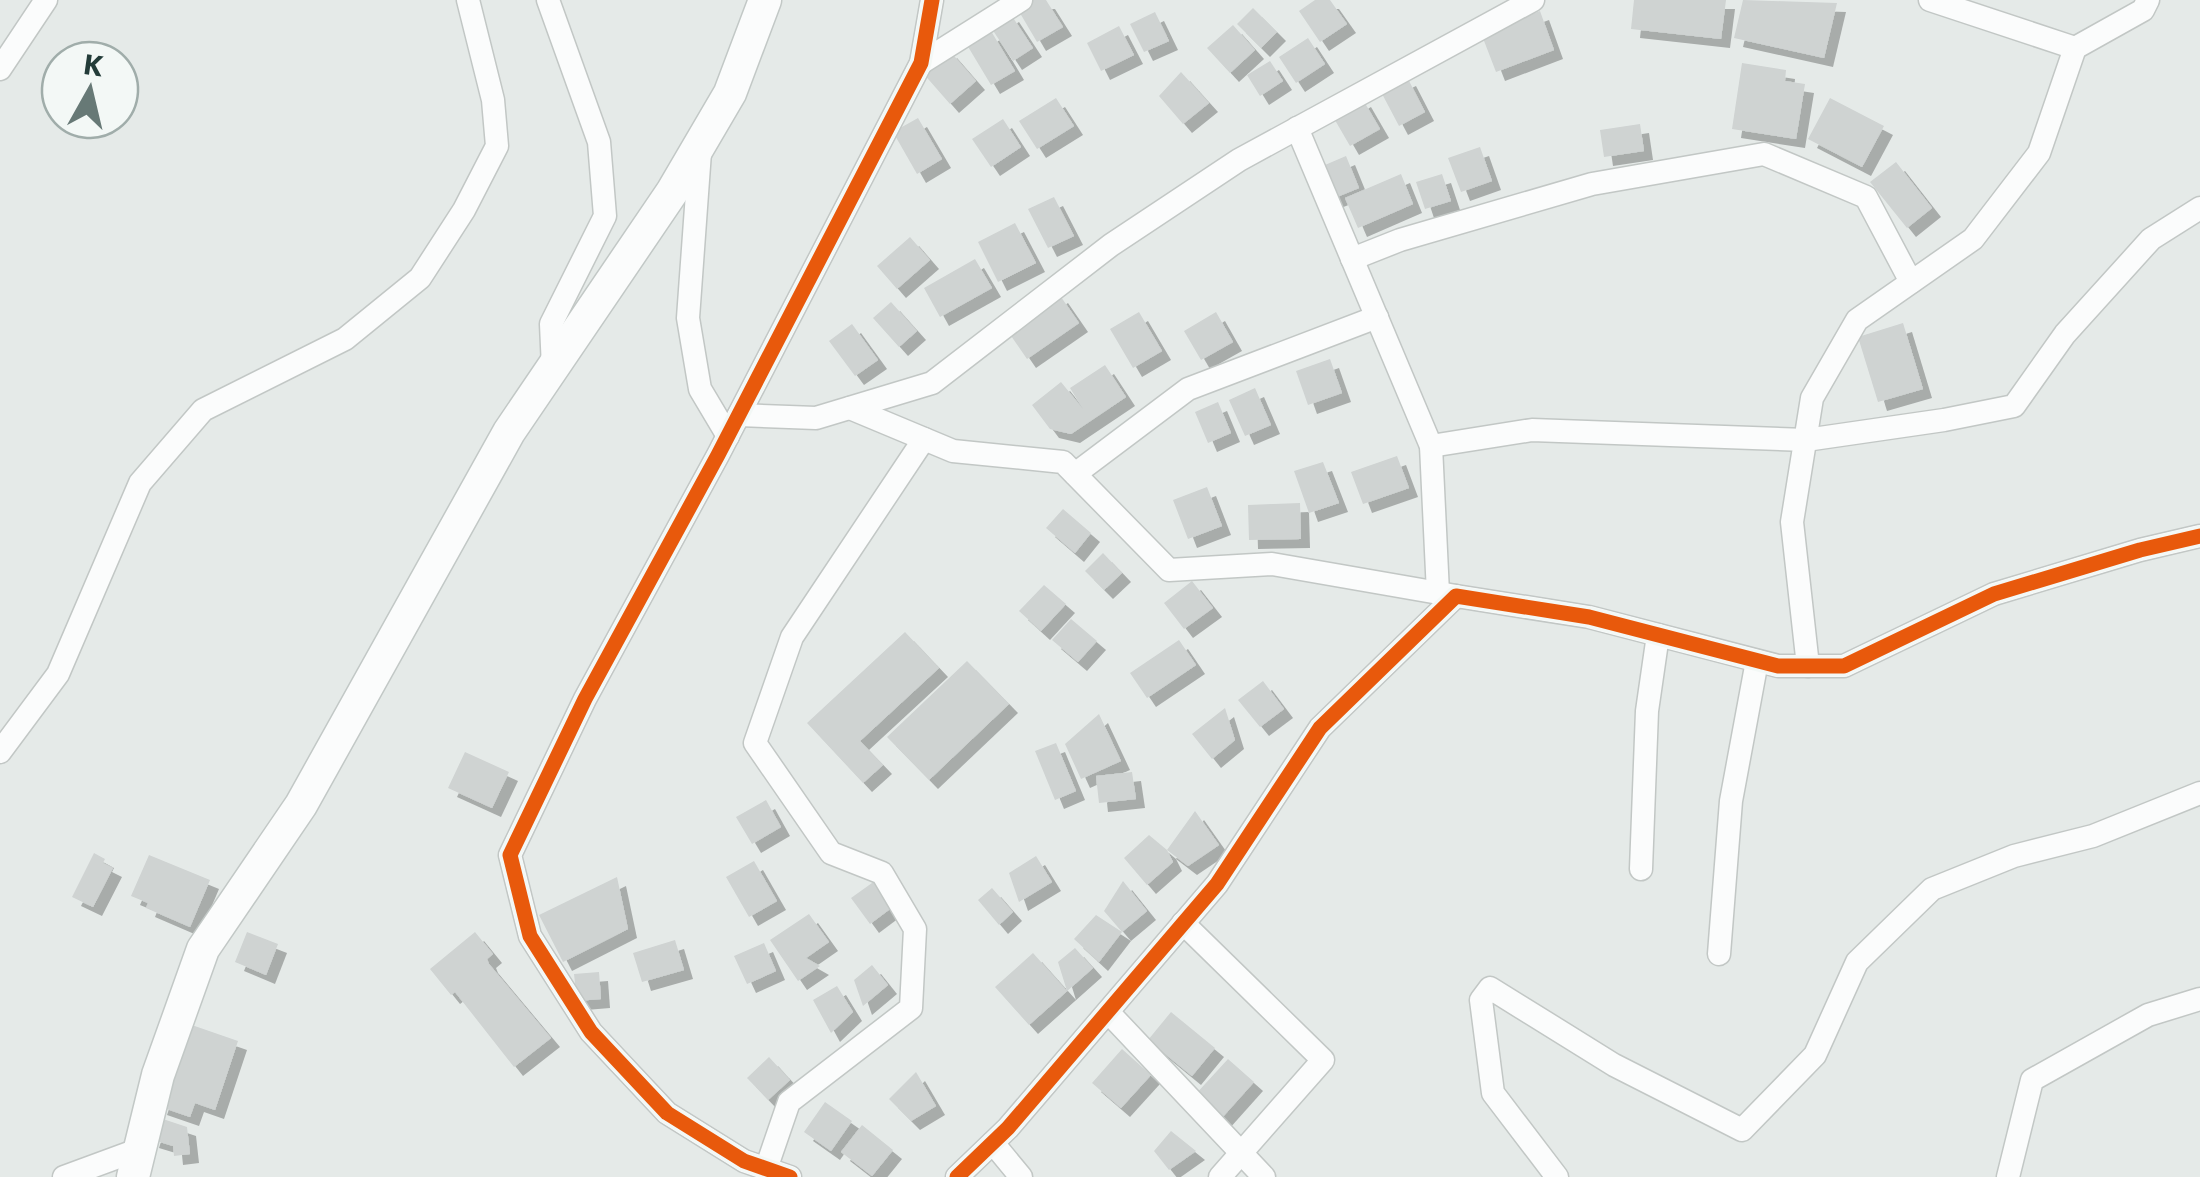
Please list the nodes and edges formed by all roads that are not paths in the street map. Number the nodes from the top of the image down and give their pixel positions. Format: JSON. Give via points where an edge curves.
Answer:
{"nodes":[{"id":1,"x":46,"y":0,"type":"edge"},
{"id":2,"x":468,"y":0,"type":"edge"},
{"id":3,"x":548,"y":0,"type":"edge"},
{"id":4,"x":765,"y":0,"type":"edge"},
{"id":5,"x":932,"y":0,"type":"edge"},
{"id":6,"x":1022,"y":0,"type":"edge"},
{"id":7,"x":1533,"y":0,"type":"edge"},
{"id":8,"x":1930,"y":0,"type":"edge"},
{"id":9,"x":2148,"y":0,"type":"edge"},
{"id":10,"x":2075,"y":48,"type":"junction"},
{"id":11,"x":921,"y":62,"type":"junction"},
{"id":12,"x":0,"y":69,"type":"edge"},
{"id":13,"x":1297,"y":128,"type":"junction"},
{"id":14,"x":700,"y":144,"type":"junction"},
{"id":15,"x":2200,"y":208,"type":"edge"},
{"id":16,"x":1352,"y":259,"type":"junction"},
{"id":17,"x":1911,"y":282,"type":"junction"},
{"id":18,"x":1377,"y":317,"type":"junction"},
{"id":19,"x":554,"y":368,"type":"junction"},
{"id":20,"x":850,"y":408,"type":"junction"},
{"id":21,"x":733,"y":426,"type":"junction"},
{"id":22,"x":924,"y":439,"type":"junction"},
{"id":23,"x":1806,"y":440,"type":"junction"},
{"id":24,"x":1431,"y":446,"type":"junction"},
{"id":25,"x":1075,"y":474,"type":"junction"},
{"id":26,"x":2200,"y":536,"type":"edge"},
{"id":27,"x":1447,"y":594,"type":"junction"},
{"id":28,"x":1658,"y":635,"type":"junction"},
{"id":29,"x":1757,"y":661,"type":"junction"},
{"id":30,"x":1808,"y":666,"type":"junction"},
{"id":31,"x":0,"y":752,"type":"edge"},
{"id":32,"x":2200,"y":794,"type":"edge"},
{"id":33,"x":1641,"y":869,"type":"dead end"},
{"id":34,"x":1183,"y":924,"type":"junction"},
{"id":35,"x":1719,"y":954,"type":"dead end"},
{"id":36,"x":2200,"y":999,"type":"edge"},
{"id":37,"x":1108,"y":1012,"type":"junction"},
{"id":38,"x":993,"y":1143,"type":"junction"},
{"id":39,"x":1242,"y":1155,"type":"junction"},
{"id":40,"x":137,"y":1163,"type":"edge"},
{"id":41,"x":766,"y":1169,"type":"junction"},
{"id":42,"x":64,"y":1177,"type":"edge"},
{"id":43,"x":790,"y":1177,"type":"edge"},
{"id":44,"x":957,"y":1177,"type":"edge"},
{"id":45,"x":1020,"y":1177,"type":"edge"},
{"id":46,"x":1220,"y":1177,"type":"edge"},
{"id":47,"x":1264,"y":1177,"type":"edge"},
{"id":48,"x":1557,"y":1177,"type":"edge"},
{"id":49,"x":2008,"y":1177,"type":"edge"}],
"edges":[{"from":1,"to":12,"type":"street"},
{"from":2,"to":31,"type":"street","via":[[493,100],[497,146],[464,210],[420,278],[344,340],[203,410],[140,483],[58,674]]},
{"from":3,"to":19,"type":"street","via":[[599,142],[605,216],[550,324]]},
{"from":4,"to":14,"type":"street","via":[[730,93]]},
{"from":5,"to":11,"type":"street"},
{"from":6,"to":11,"type":"street"},
{"from":7,"to":13,"type":"street"},
{"from":8,"to":10,"type":"street"},
{"from":9,"to":10,"type":"street","via":[[2142,10]]},
{"from":10,"to":17,"type":"street","via":[[2039,153],[1972,239]]},
{"from":11,"to":21,"type":"street"},
{"from":13,"to":16,"type":"street"},
{"from":13,"to":20,"type":"street","via":[[1111,245],[932,383]]},
{"from":14,"to":19,"type":"street"},
{"from":14,"to":21,"type":"street","via":[[688,318],[700,389]]},
{"from":15,"to":23,"type":"street","via":[[2151,240],[2065,334],[2014,406]]},
{"from":16,"to":17,"type":"street","via":[[1592,184],[1764,154],[1866,197]]},
{"from":16,"to":18,"type":"street"},
{"from":17,"to":23,"type":"street","via":[[1857,320],[1812,398]]},
{"from":18,"to":24,"type":"street"},
{"from":18,"to":25,"type":"street","via":[[1188,389]]},
{"from":19,"to":40,"type":"street","via":[[510,432],[301,805],[202,950],[158,1075]]},
{"from":20,"to":21,"type":"street"},
{"from":20,"to":22,"type":"street"},
{"from":21,"to":41,"type":"street","via":[[585,698],[510,855],[530,936],[591,1032],[668,1113]]},
{"from":22,"to":25,"type":"street","via":[[953,451],[1063,462]]},
{"from":22,"to":41,"type":"street","via":[[792,637],[756,743],[831,853],[882,874],[907,915],[915,929],[911,1008],[789,1102]]},
{"from":23,"to":24,"type":"street","via":[[1532,430]]},
{"from":23,"to":30,"type":"street","via":[[1792,522]]},
{"from":24,"to":27,"type":"street"},
{"from":25,"to":27,"type":"street","via":[[1169,570],[1272,564]]},
{"from":26,"to":30,"type":"street","via":[[1994,594],[1844,666]]},
{"from":27,"to":28,"type":"street"},
{"from":27,"to":34,"type":"street","via":[[1320,728]]},
{"from":28,"to":29,"type":"street"},
{"from":28,"to":33,"type":"street","via":[[1647,711]]},
{"from":29,"to":30,"type":"street"},
{"from":29,"to":35,"type":"street","via":[[1731,801]]},
{"from":32,"to":48,"type":"street","via":[[1932,890],[1857,962],[1815,1055],[1742,1130],[1614,1065],[1490,988],[1481,1000],[1494,1093]]},
{"from":34,"to":37,"type":"street"},
{"from":34,"to":39,"type":"street","via":[[1324,1060]]},
{"from":36,"to":49,"type":"street","via":[[2148,1016],[2032,1080]]},
{"from":37,"to":38,"type":"street"},
{"from":37,"to":39,"type":"street"},
{"from":38,"to":44,"type":"street"},
{"from":38,"to":45,"type":"street"},
{"from":39,"to":46,"type":"street"},
{"from":39,"to":47,"type":"street"},
{"from":40,"to":42,"type":"street"},
{"from":41,"to":43,"type":"street"}]}
